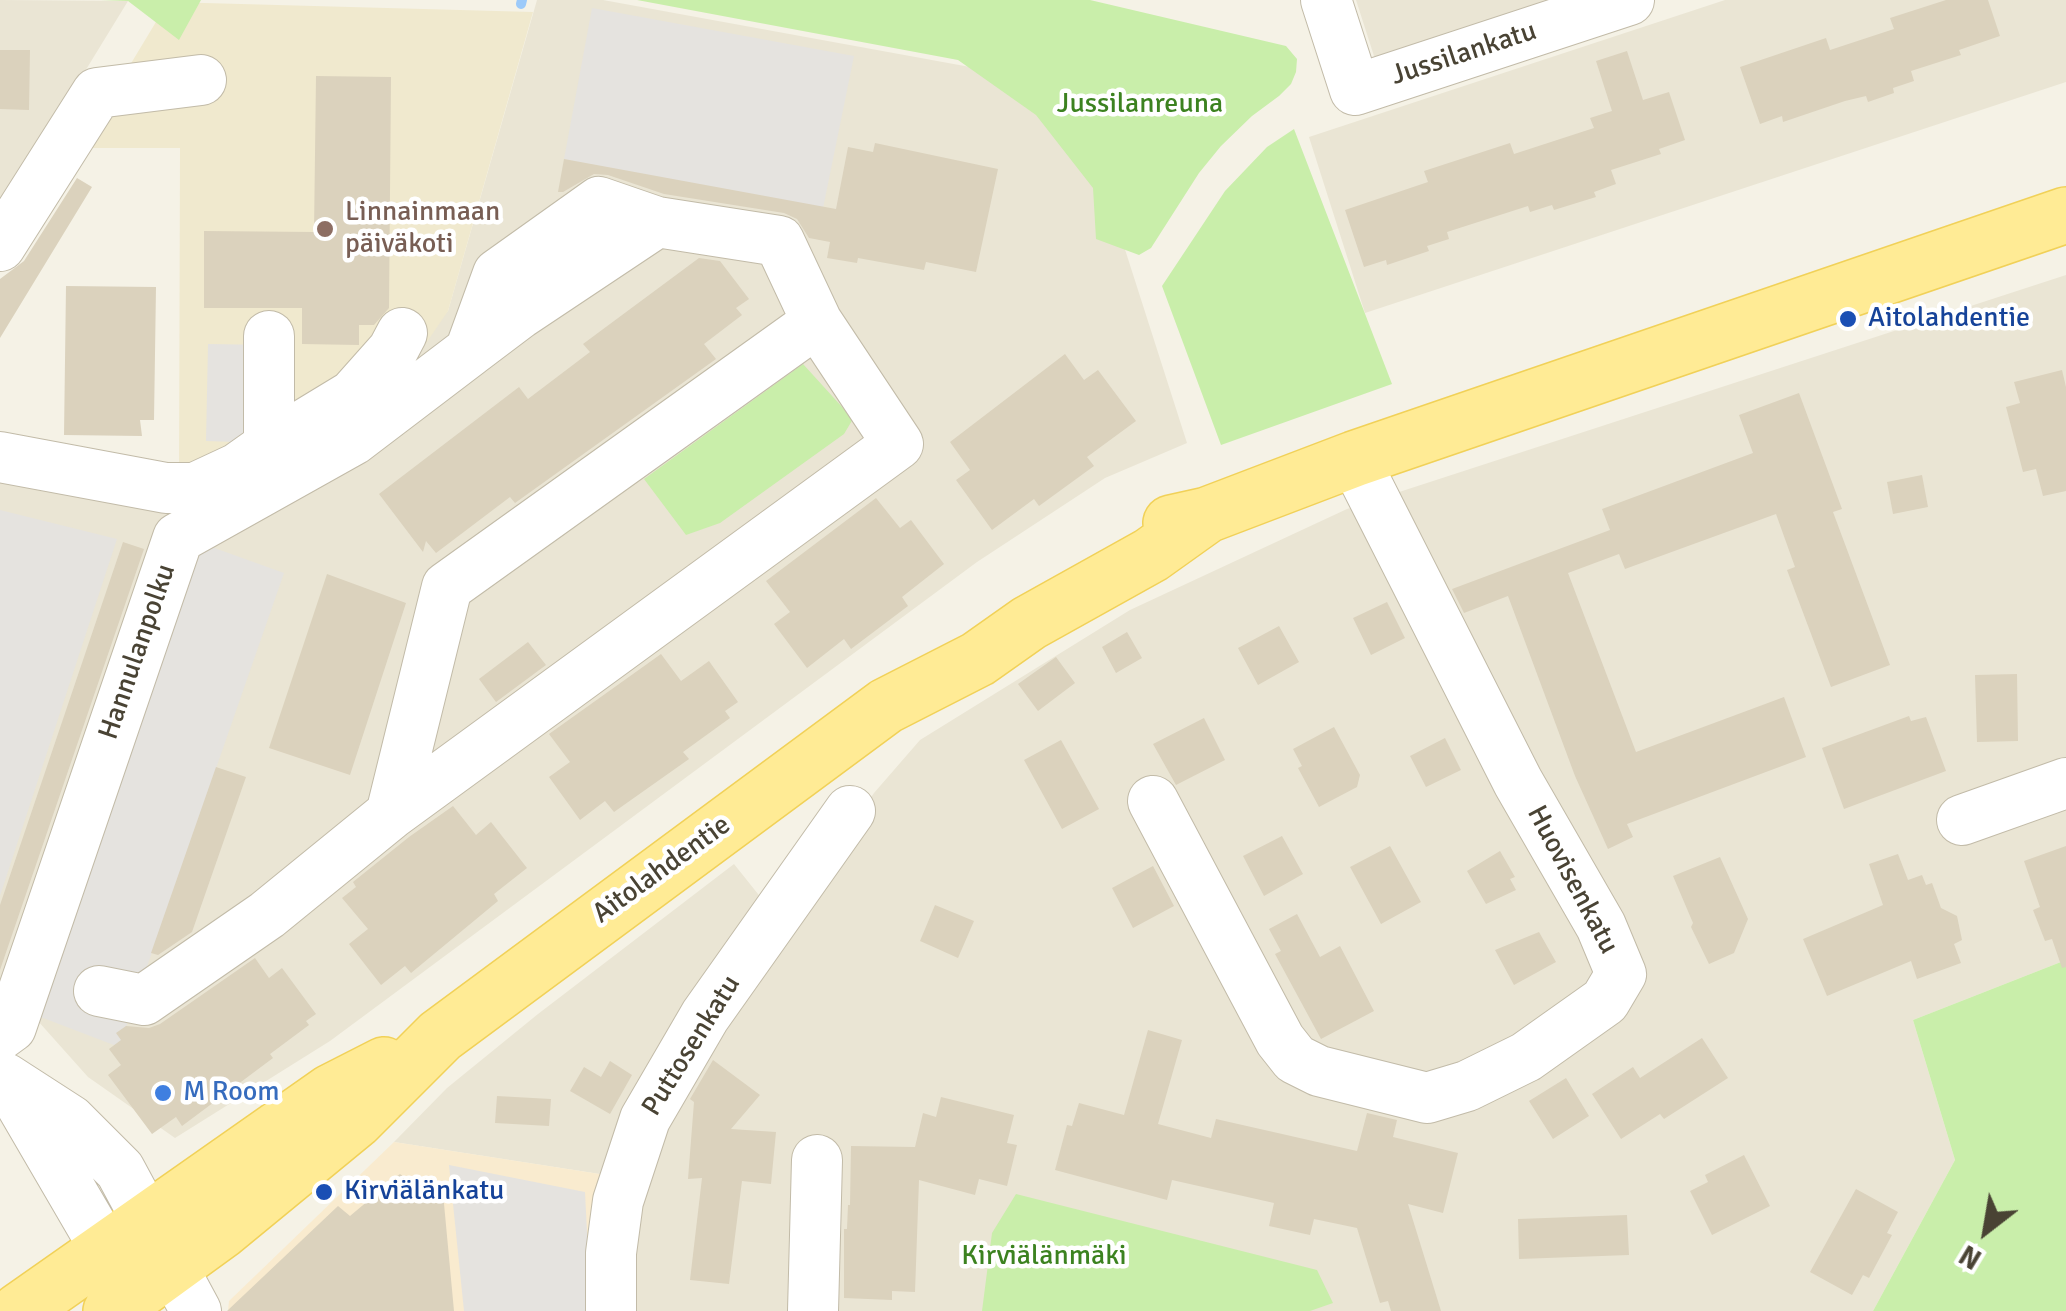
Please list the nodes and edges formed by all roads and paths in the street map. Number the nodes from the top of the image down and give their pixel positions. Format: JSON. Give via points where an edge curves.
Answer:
{"nodes":[{"id":1,"x":1326,"y":0,"type":"edge"},
{"id":2,"x":1630,"y":0,"type":"edge"},
{"id":3,"x":201,"y":80,"type":"dead end"},
{"id":4,"x":2066,"y":216,"type":"edge"},
{"id":5,"x":0,"y":246,"type":"edge"},
{"id":6,"x":817,"y":322,"type":"junction"},
{"id":7,"x":402,"y":332,"type":"dead end"},
{"id":8,"x":269,"y":336,"type":"dead end"},
{"id":9,"x":269,"y":446,"type":"junction"},
{"id":10,"x":0,"y":457,"type":"edge"},
{"id":11,"x":1354,"y":459,"type":"junction"},
{"id":12,"x":2066,"y":783,"type":"edge"},
{"id":13,"x":1153,"y":802,"type":"dead end"},
{"id":14,"x":850,"y":811,"type":"dead end"},
{"id":15,"x":392,"y":814,"type":"junction"},
{"id":16,"x":1962,"y":820,"type":"dead end"},
{"id":17,"x":99,"y":991,"type":"dead end"},
{"id":18,"x":2,"y":1062,"type":"edge"},
{"id":19,"x":817,"y":1160,"type":"dead end"},
{"id":20,"x":144,"y":1281,"type":"edge"},
{"id":21,"x":19,"y":1311,"type":"edge"},
{"id":22,"x":611,"y":1311,"type":"edge"},
{"id":23,"x":813,"y":1311,"type":"edge"}],
"edges":[{"from":1,"to":2,"type":"street","name":"Jussilankatu","via":[[1355,90]]},
{"from":3,"to":5,"type":"street","via":[[97,94]]},
{"from":4,"to":11,"type":"main road","name":"Aitolahdentie"},
{"from":6,"to":15,"type":"street","via":[[447,587]]},
{"from":6,"to":15,"type":"street","via":[[898,444]]},
{"from":6,"to":18,"type":"street","name":"Hannulanpolku","via":[[779,241],[657,222],[519,314],[353,440],[178,538]]},
{"from":7,"to":9,"type":"street","via":[[352,395]]},
{"from":8,"to":9,"type":"street"},
{"from":9,"to":10,"type":"street","via":[[195,488]]},
{"from":11,"to":13,"type":"street","name":"Huovisenkatu","via":[[1518,782],[1601,926],[1620,974],[1605,1001],[1526,1056],[1427,1098],[1319,1071],[1294,1059],[1280,1040]]},
{"from":11,"to":20,"type":"main road","name":"Aitolahdentie","via":[[1207,516],[978,658],[886,706],[440,1036],[356,1120]]},
{"from":12,"to":16,"type":"street"},
{"from":14,"to":22,"type":"street","name":"Puttosenkatu","via":[[705,1016],[644,1119],[618,1201]]},
{"from":15,"to":17,"type":"street","via":[[267,915],[144,1000]]},
{"from":18,"to":20,"type":"street","via":[[120,1170]]},
{"from":19,"to":23,"type":"street"},
{"from":20,"to":21,"type":"main road","name":"Aitolahdentie"}]}
